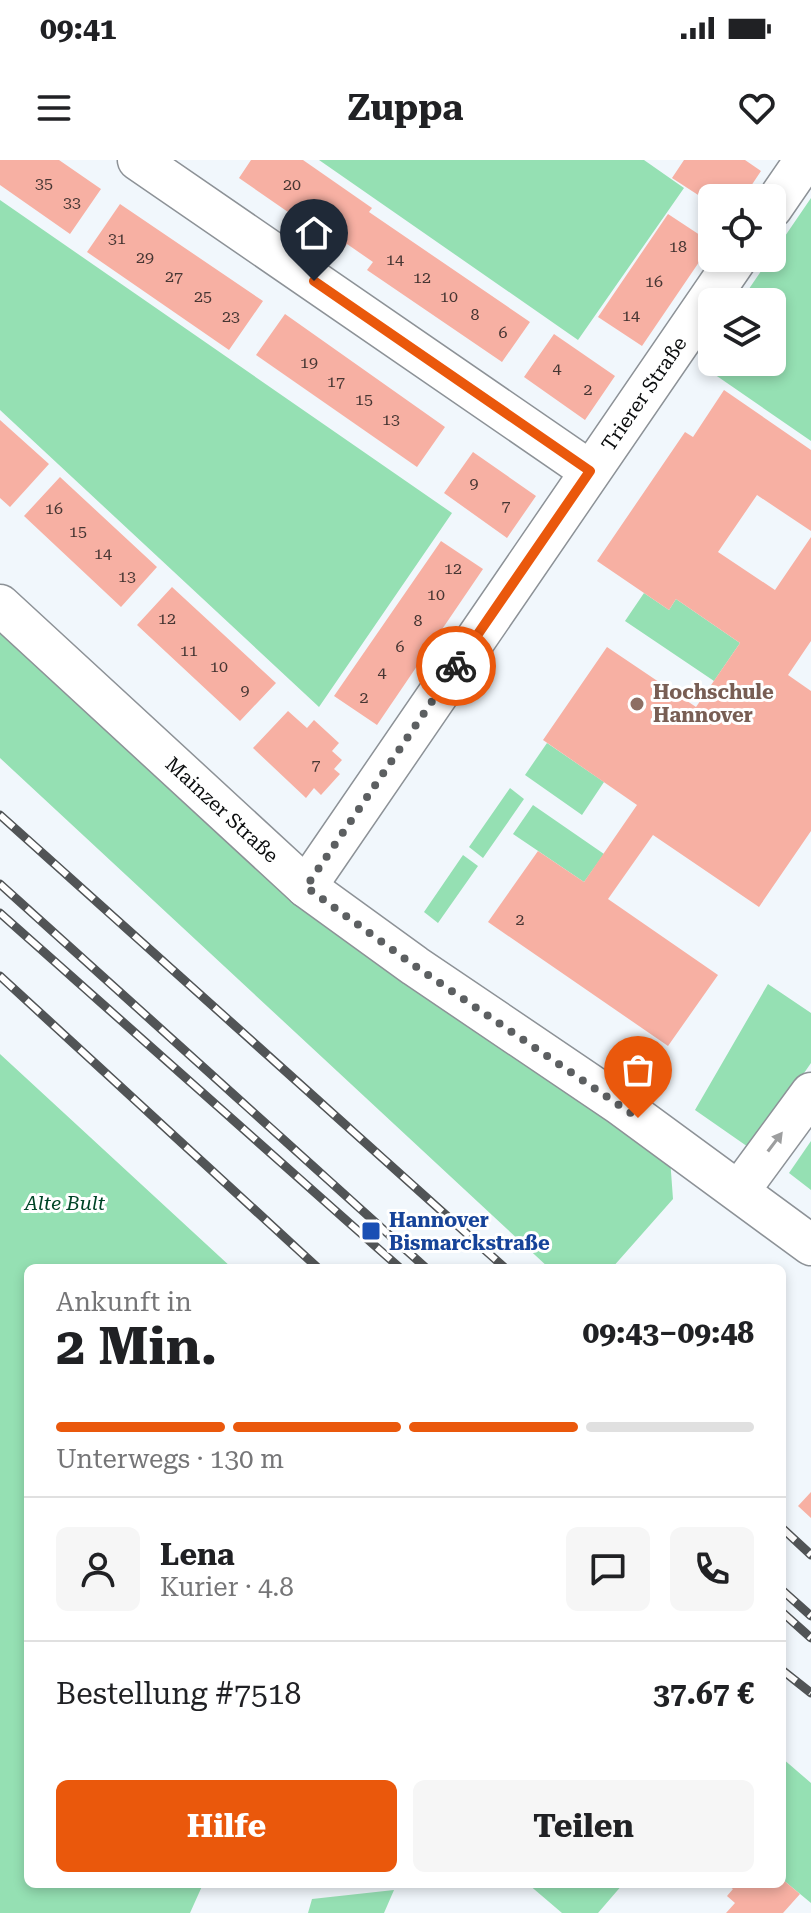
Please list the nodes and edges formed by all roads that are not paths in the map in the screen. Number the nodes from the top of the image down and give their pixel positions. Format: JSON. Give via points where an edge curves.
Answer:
{"nodes":[{"id":1,"x":138,"y":160,"type":"edge"},
{"id":2,"x":805,"y":160,"type":"edge"},
{"id":3,"x":786,"y":188,"type":"edge"},
{"id":4,"x":727,"y":272,"type":"edge"},
{"id":5,"x":590,"y":471,"type":"junction"},
{"id":6,"x":0,"y":605,"type":"edge"},
{"id":7,"x":306,"y":887,"type":"junction"},
{"id":8,"x":811,"y":1093,"type":"edge"},
{"id":9,"x":739,"y":1191,"type":"junction"},
{"id":10,"x":811,"y":1245,"type":"edge"}],
"edges":[{"from":1,"to":5,"type":"street"},
{"from":2,"to":3,"type":"street"},
{"from":4,"to":5,"type":"street","name":"Trierer Straße"},
{"from":5,"to":7,"type":"street","name":"Trierer Straße"},
{"from":6,"to":7,"type":"street","name":"Mainzer Straße"},
{"from":7,"to":9,"type":"street","name":"Mainzer Straße"},
{"from":9,"to":8,"type":"street","one_way":true},
{"from":9,"to":10,"type":"street","name":"Mainzer Straße"}]}
